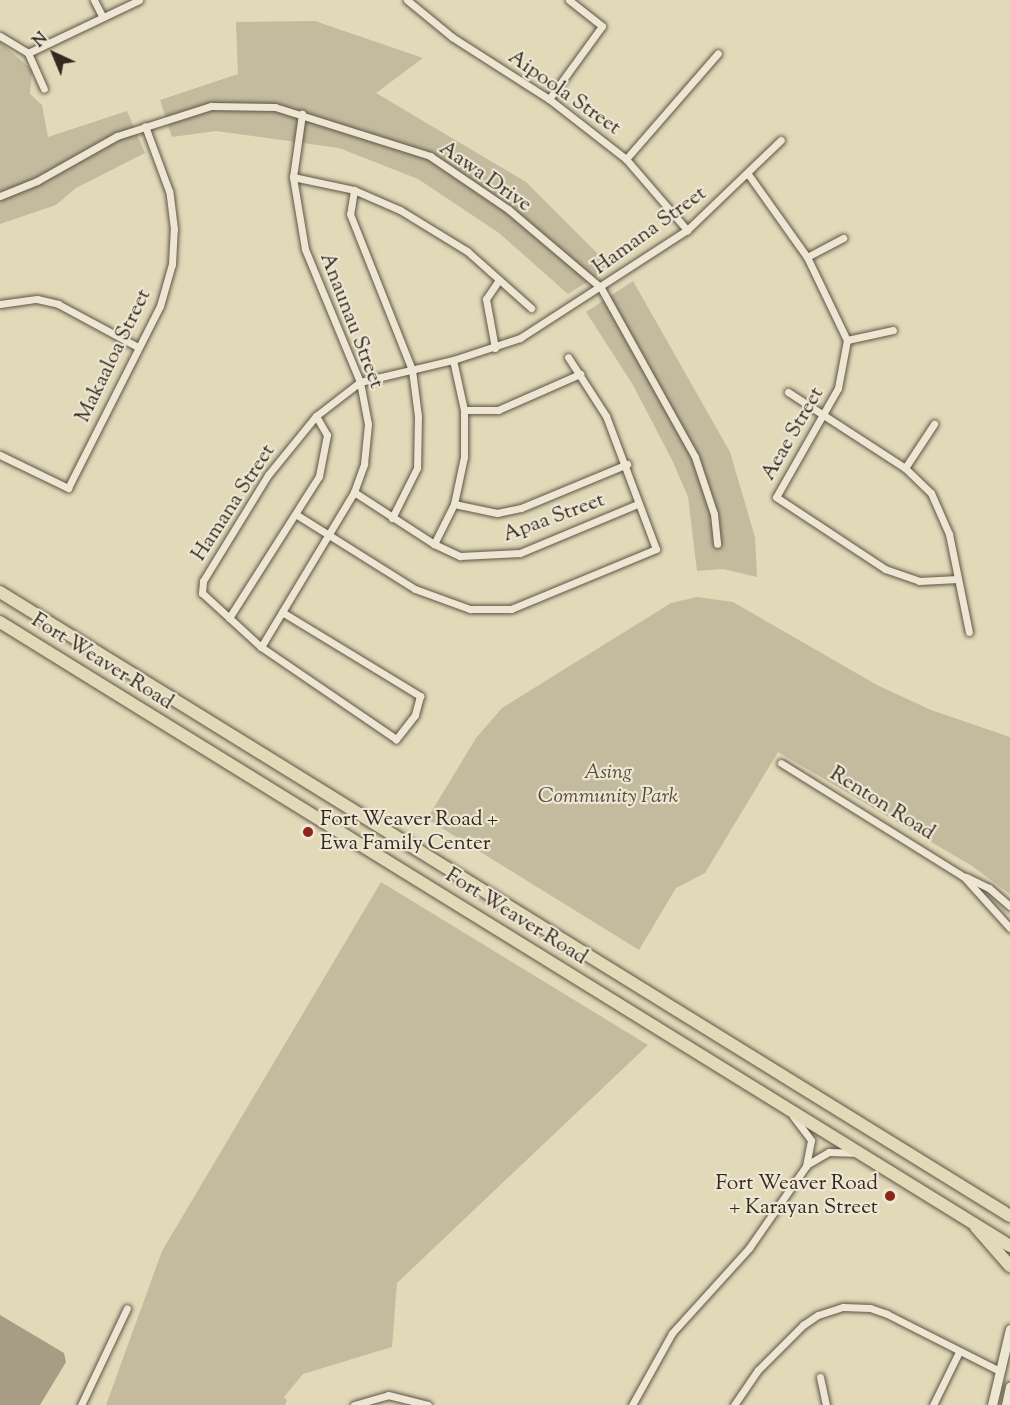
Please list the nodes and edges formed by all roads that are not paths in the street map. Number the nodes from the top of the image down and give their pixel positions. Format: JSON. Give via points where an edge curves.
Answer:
{"nodes":[{"id":1,"x":94,"y":0,"type":"edge"},
{"id":2,"x":139,"y":0,"type":"edge"},
{"id":3,"x":407,"y":0,"type":"edge"},
{"id":4,"x":569,"y":0,"type":"edge"},
{"id":5,"x":102,"y":16,"type":"junction"},
{"id":6,"x":0,"y":36,"type":"edge"},
{"id":7,"x":28,"y":53,"type":"junction"},
{"id":8,"x":718,"y":53,"type":"dead end"},
{"id":9,"x":44,"y":89,"type":"dead end"},
{"id":10,"x":549,"y":99,"type":"junction"},
{"id":11,"x":302,"y":114,"type":"junction"},
{"id":12,"x":145,"y":126,"type":"junction"},
{"id":13,"x":781,"y":140,"type":"dead end"},
{"id":14,"x":626,"y":159,"type":"junction"},
{"id":15,"x":748,"y":174,"type":"junction"},
{"id":16,"x":293,"y":177,"type":"junction"},
{"id":17,"x":354,"y":190,"type":"junction"},
{"id":18,"x":0,"y":196,"type":"edge"},
{"id":19,"x":687,"y":230,"type":"junction"},
{"id":20,"x":843,"y":238,"type":"dead end"},
{"id":21,"x":807,"y":257,"type":"junction"},
{"id":22,"x":499,"y":280,"type":"junction"},
{"id":23,"x":601,"y":288,"type":"junction"},
{"id":24,"x":0,"y":304,"type":"edge"},
{"id":25,"x":531,"y":308,"type":"dead end"},
{"id":26,"x":892,"y":330,"type":"dead end"},
{"id":27,"x":847,"y":340,"type":"junction"},
{"id":28,"x":138,"y":347,"type":"junction"},
{"id":29,"x":495,"y":348,"type":"junction"},
{"id":30,"x":568,"y":357,"type":"dead end"},
{"id":31,"x":453,"y":360,"type":"junction"},
{"id":32,"x":412,"y":370,"type":"junction"},
{"id":33,"x":579,"y":374,"type":"junction"},
{"id":34,"x":360,"y":382,"type":"junction"},
{"id":35,"x":788,"y":392,"type":"dead end"},
{"id":36,"x":464,"y":410,"type":"junction"},
{"id":37,"x":316,"y":416,"type":"junction"},
{"id":38,"x":821,"y":416,"type":"junction"},
{"id":39,"x":934,"y":424,"type":"dead end"},
{"id":40,"x":0,"y":455,"type":"edge"},
{"id":41,"x":627,"y":464,"type":"junction"},
{"id":42,"x":905,"y":468,"type":"junction"},
{"id":43,"x":354,"y":492,"type":"junction"},
{"id":44,"x":454,"y":504,"type":"junction"},
{"id":45,"x":638,"y":504,"type":"junction"},
{"id":46,"x":297,"y":515,"type":"junction"},
{"id":47,"x":393,"y":518,"type":"junction"},
{"id":48,"x":329,"y":534,"type":"junction"},
{"id":49,"x":434,"y":544,"type":"junction"},
{"id":50,"x":717,"y":544,"type":"dead end"},
{"id":51,"x":958,"y":579,"type":"junction"},
{"id":52,"x":0,"y":592,"type":"edge"},
{"id":53,"x":282,"y":612,"type":"junction"},
{"id":54,"x":229,"y":618,"type":"junction"},
{"id":55,"x":0,"y":622,"type":"edge"},
{"id":56,"x":969,"y":632,"type":"dead end"},
{"id":57,"x":261,"y":647,"type":"junction"},
{"id":58,"x":781,"y":763,"type":"dead end"},
{"id":59,"x":964,"y":876,"type":"junction"},
{"id":60,"x":1010,"y":906,"type":"edge"},
{"id":61,"x":1010,"y":928,"type":"edge"},
{"id":62,"x":785,"y":1108,"type":"junction"},
{"id":63,"x":864,"y":1155,"type":"junction"},
{"id":64,"x":806,"y":1166,"type":"junction"},
{"id":65,"x":1010,"y":1216,"type":"edge"},
{"id":66,"x":974,"y":1223,"type":"junction"},
{"id":67,"x":1010,"y":1239,"type":"edge"},
{"id":68,"x":1010,"y":1246,"type":"edge"},
{"id":69,"x":1010,"y":1266,"type":"edge"},
{"id":70,"x":127,"y":1308,"type":"dead end"},
{"id":71,"x":1010,"y":1329,"type":"edge"},
{"id":72,"x":959,"y":1352,"type":"junction"},
{"id":73,"x":1000,"y":1371,"type":"junction"},
{"id":74,"x":820,"y":1377,"type":"dead end"},
{"id":75,"x":1010,"y":1386,"type":"edge"},
{"id":76,"x":81,"y":1405,"type":"edge"},
{"id":77,"x":354,"y":1405,"type":"edge"},
{"id":78,"x":428,"y":1405,"type":"edge"},
{"id":79,"x":632,"y":1405,"type":"edge"},
{"id":80,"x":734,"y":1405,"type":"edge"},
{"id":81,"x":826,"y":1405,"type":"edge"},
{"id":82,"x":933,"y":1405,"type":"edge"},
{"id":83,"x":992,"y":1405,"type":"edge"},
{"id":84,"x":1006,"y":1405,"type":"edge"}],
"edges":[{"from":1,"to":5,"type":"street"},
{"from":2,"to":5,"type":"street"},
{"from":3,"to":10,"type":"street","name":"Aipoola Street","via":[[452,38]]},
{"from":4,"to":10,"type":"street","via":[[602,26]]},
{"from":5,"to":7,"type":"street"},
{"from":6,"to":7,"type":"street"},
{"from":7,"to":9,"type":"street"},
{"from":8,"to":14,"type":"street"},
{"from":10,"to":14,"type":"street","name":"Aipoola Street"},
{"from":11,"to":12,"type":"street","name":"Aawa Drive","via":[[275,107],[211,105]]},
{"from":11,"to":16,"type":"street","name":"Anaunau Street"},
{"from":11,"to":23,"type":"street","name":"Aawa Drive","via":[[430,156],[508,209]]},
{"from":12,"to":18,"type":"street","name":"Aawa Drive","via":[[117,136],[37,181]]},
{"from":12,"to":28,"type":"street","name":"Makaaloa Street","via":[[169,191],[174,229],[172,264],[160,306]]},
{"from":13,"to":15,"type":"street","name":"Hamana Street"},
{"from":14,"to":19,"type":"street","name":"Aipoola Street"},
{"from":15,"to":19,"type":"street","name":"Hamana Street"},
{"from":15,"to":21,"type":"street"},
{"from":16,"to":17,"type":"street"},
{"from":16,"to":34,"type":"street","name":"Anaunau Street","via":[[305,249]]},
{"from":17,"to":22,"type":"street","via":[[400,210],[447,239]]},
{"from":17,"to":32,"type":"street","via":[[350,214],[359,243]]},
{"from":19,"to":23,"type":"street","name":"Hamana Street"},
{"from":20,"to":21,"type":"street"},
{"from":21,"to":27,"type":"street"},
{"from":22,"to":25,"type":"street"},
{"from":22,"to":29,"type":"street","via":[[486,300]]},
{"from":23,"to":29,"type":"street","name":"Hamana Street","via":[[520,338]]},
{"from":23,"to":50,"type":"street","name":"Aawa Drive","via":[[695,457],[714,514]]},
{"from":24,"to":28,"type":"street","via":[[37,299],[58,304]]},
{"from":26,"to":27,"type":"street"},
{"from":27,"to":38,"type":"street","name":"Aeae Street","via":[[838,388]]},
{"from":28,"to":40,"type":"street","name":"Makaaloa Street","via":[[68,488]]},
{"from":29,"to":31,"type":"street","name":"Hamana Street"},
{"from":30,"to":33,"type":"street"},
{"from":31,"to":32,"type":"street","name":"Hamana Street"},
{"from":31,"to":36,"type":"street"},
{"from":32,"to":34,"type":"street","name":"Hamana Street"},
{"from":32,"to":47,"type":"street","via":[[418,416],[417,468]]},
{"from":33,"to":36,"type":"street","via":[[498,410]]},
{"from":33,"to":41,"type":"street","via":[[606,416]]},
{"from":34,"to":37,"type":"street","name":"Hamana Street"},
{"from":34,"to":43,"type":"street","name":"Anaunau Street","via":[[368,424],[364,464]]},
{"from":35,"to":38,"type":"street"},
{"from":36,"to":44,"type":"street","via":[[465,457]]},
{"from":37,"to":46,"type":"street","via":[[327,435],[326,454],[319,476]]},
{"from":37,"to":54,"type":"street","name":"Hamana Street","via":[[268,475],[203,582],[202,593]]},
{"from":38,"to":42,"type":"street"},
{"from":38,"to":51,"type":"street","name":"Aeae Street","via":[[776,496],[885,569],[920,581]]},
{"from":39,"to":42,"type":"street"},
{"from":41,"to":44,"type":"street","via":[[521,508],[497,513]]},
{"from":41,"to":45,"type":"street"},
{"from":42,"to":51,"type":"street","via":[[931,493],[949,534]]},
{"from":43,"to":47,"type":"street","name":"Apaa Street"},
{"from":43,"to":48,"type":"street","name":"Anaunau Street"},
{"from":44,"to":49,"type":"street"},
{"from":45,"to":48,"type":"street","via":[[656,549],[511,609],[470,609],[424,593]]},
{"from":45,"to":49,"type":"street","name":"Apaa Street","via":[[520,553],[460,556]]},
{"from":46,"to":48,"type":"street"},
{"from":46,"to":54,"type":"street"},
{"from":47,"to":49,"type":"street","name":"Apaa Street"},
{"from":48,"to":53,"type":"street","name":"Anaunau Street"},
{"from":51,"to":56,"type":"street"},
{"from":52,"to":65,"type":"highway","name":"Fort Weaver Road"},
{"from":53,"to":57,"type":"street","name":"Anaunau Street"},
{"from":53,"to":57,"type":"street","name":"Hamana Street","via":[[420,696],[414,715],[392,739]]},
{"from":54,"to":57,"type":"street","name":"Hamana Street"},
{"from":55,"to":62,"type":"highway","name":"Fort Weaver Road"},
{"from":58,"to":59,"type":"street","name":"Renton Road"},
{"from":59,"to":60,"type":"street","name":"Renton Road","via":[[989,888]]},
{"from":59,"to":61,"type":"street","name":"Renton Road"},
{"from":62,"to":63,"type":"highway","name":"Fort Weaver Road"},
{"from":62,"to":64,"type":"street","via":[[809,1137],[811,1153]]},
{"from":63,"to":64,"type":"street","via":[[829,1152]]},
{"from":63,"to":66,"type":"highway","name":"Fort Weaver Road"},
{"from":64,"to":79,"type":"street","via":[[749,1248],[672,1333]]},
{"from":66,"to":67,"type":"highway"},
{"from":66,"to":68,"type":"highway","name":"Fort Weaver Road"},
{"from":66,"to":69,"type":"highway"},
{"from":70,"to":76,"type":"street"},
{"from":71,"to":73,"type":"street"},
{"from":72,"to":73,"type":"street"},
{"from":72,"to":80,"type":"street","via":[[878,1311],[861,1307],[834,1309],[810,1320],[768,1359]]},
{"from":72,"to":82,"type":"street"},
{"from":73,"to":83,"type":"street"},
{"from":74,"to":81,"type":"street"},
{"from":75,"to":84,"type":"street"},
{"from":77,"to":78,"type":"street","via":[[388,1395]]}]}
